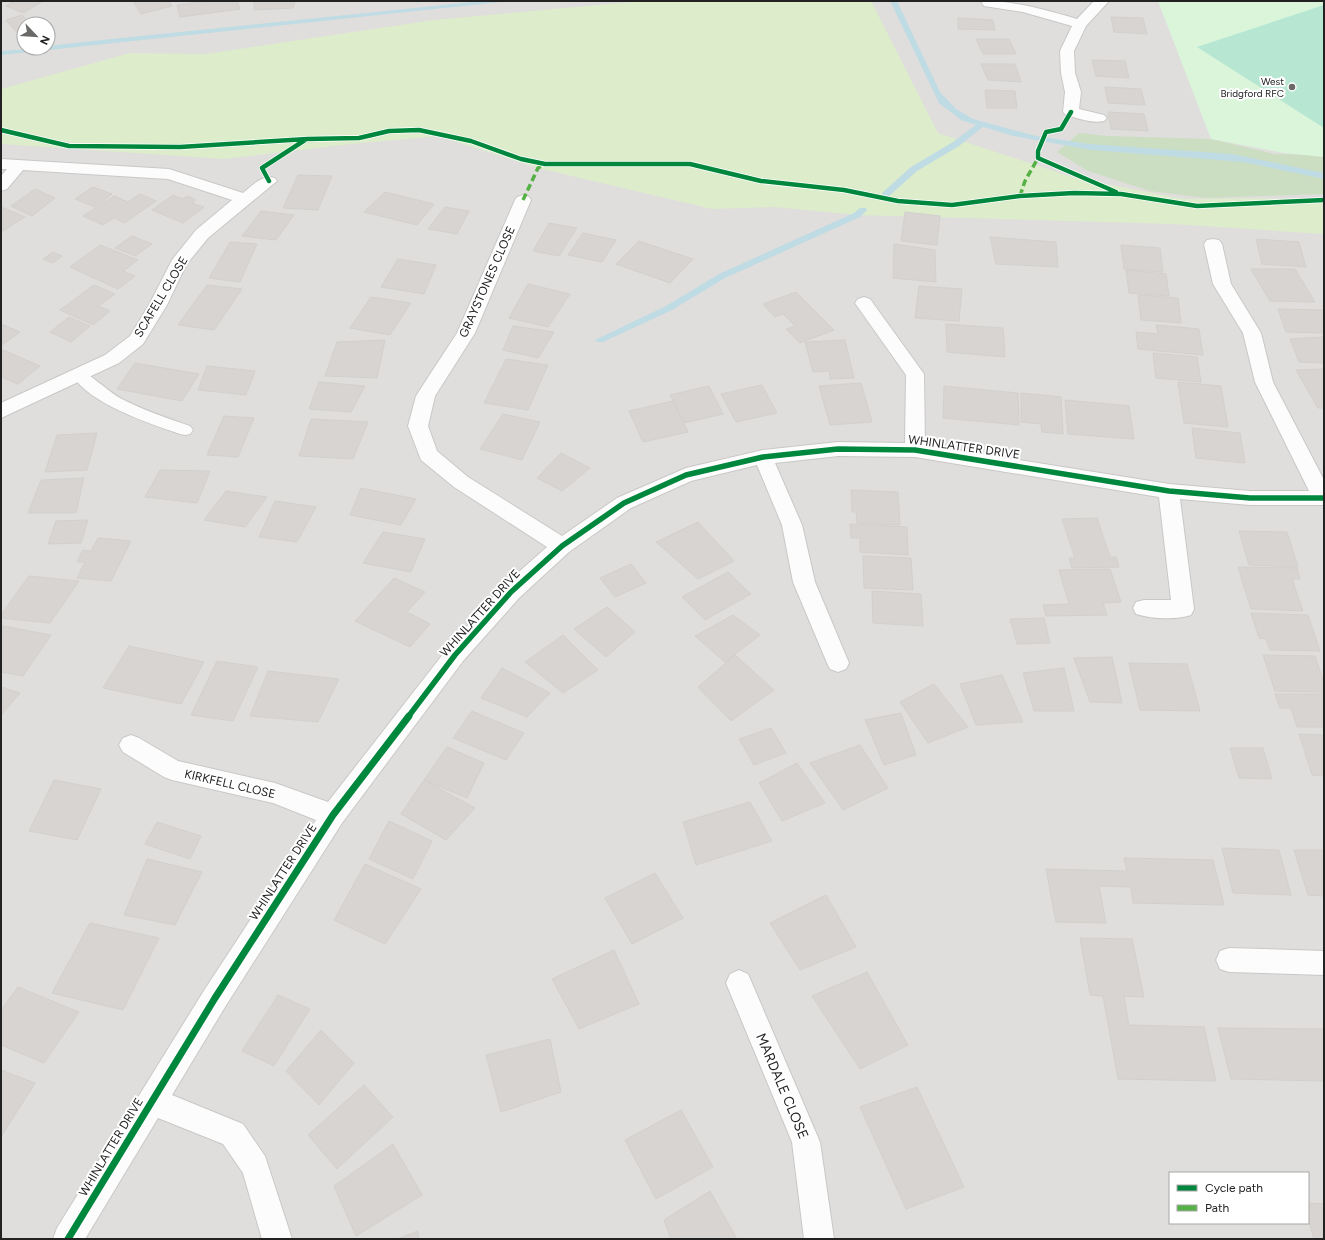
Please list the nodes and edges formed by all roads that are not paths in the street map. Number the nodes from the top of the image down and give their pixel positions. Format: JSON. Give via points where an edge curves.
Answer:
{"nodes":[{"id":1,"x":1102,"y":1,"type":"edge"},
{"id":2,"x":989,"y":3,"type":"dead end"},
{"id":3,"x":1027,"y":4,"type":"edge"},
{"id":4,"x":1080,"y":24,"type":"junction"},
{"id":5,"x":1099,"y":118,"type":"dead end"},
{"id":6,"x":1,"y":164,"type":"edge"},
{"id":7,"x":19,"y":165,"type":"junction"},
{"id":8,"x":269,"y":181,"type":"dead end"},
{"id":9,"x":1,"y":186,"type":"edge"},
{"id":10,"x":244,"y":199,"type":"junction"},
{"id":11,"x":523,"y":200,"type":"dead end"},
{"id":12,"x":1213,"y":244,"type":"dead end"},
{"id":13,"x":864,"y":303,"type":"dead end"},
{"id":14,"x":79,"y":375,"type":"junction"},
{"id":15,"x":1,"y":411,"type":"edge"},
{"id":16,"x":185,"y":430,"type":"dead end"},
{"id":17,"x":915,"y":450,"type":"junction"},
{"id":18,"x":763,"y":457,"type":"junction"},
{"id":19,"x":1169,"y":491,"type":"junction"},
{"id":20,"x":1324,"y":498,"type":"edge"},
{"id":21,"x":562,"y":546,"type":"junction"},
{"id":22,"x":1144,"y":608,"type":"dead end"},
{"id":23,"x":838,"y":663,"type":"dead end"},
{"id":24,"x":131,"y":745,"type":"dead end"},
{"id":25,"x":332,"y":815,"type":"junction"},
{"id":26,"x":1229,"y":960,"type":"dead end"},
{"id":27,"x":1324,"y":963,"type":"edge"},
{"id":28,"x":740,"y":983,"type":"dead end"},
{"id":29,"x":151,"y":1101,"type":"junction"},
{"id":30,"x":68,"y":1239,"type":"edge"},
{"id":31,"x":277,"y":1239,"type":"edge"},
{"id":32,"x":819,"y":1239,"type":"edge"}],
"edges":[{"from":1,"to":4,"type":"street"},
{"from":2,"to":3,"type":"street"},
{"from":3,"to":4,"type":"street"},
{"from":4,"to":5,"type":"street","via":[[1067,51],[1068,73],[1073,92],[1071,112]]},
{"from":6,"to":7,"type":"street"},
{"from":7,"to":9,"type":"street"},
{"from":7,"to":10,"type":"street","via":[[169,174]]},
{"from":8,"to":10,"type":"street","name":"SCAFELL CLOSE"},
{"from":10,"to":14,"type":"street","name":"SCAFELL CLOSE","via":[[202,234],[178,264],[137,340],[112,358]]},
{"from":11,"to":21,"type":"street","name":"GRAYSTONES CLOSE","via":[[466,333],[426,396],[418,426],[428,455],[461,482]]},
{"from":12,"to":20,"type":"street","via":[[1222,284],[1252,333],[1264,382]]},
{"from":13,"to":17,"type":"street","via":[[915,374]]},
{"from":14,"to":15,"type":"street","name":"SCAFELL CLOSE"},
{"from":14,"to":16,"type":"lane","via":[[88,384],[136,413]]},
{"from":17,"to":18,"type":"street","name":"WHINLATTER DRIVE","via":[[838,449]]},
{"from":17,"to":19,"type":"street","name":"WHINLATTER DRIVE"},
{"from":18,"to":21,"type":"street","name":"WHINLATTER DRIVE","via":[[686,475],[631,500]]},
{"from":18,"to":23,"type":"street","via":[[792,525],[804,582]]},
{"from":19,"to":20,"type":"street","name":"WHINLATTER DRIVE","via":[[1250,498]]},
{"from":19,"to":22,"type":"street","via":[[1183,609]]},
{"from":21,"to":25,"type":"street","name":"WHINLATTER DRIVE","via":[[511,592],[455,655]]},
{"from":24,"to":25,"type":"street","name":"KIRKFELL CLOSE","via":[[172,770],[275,793]]},
{"from":25,"to":29,"type":"street","name":"WHINLATTER DRIVE"},
{"from":26,"to":27,"type":"street"},
{"from":28,"to":32,"type":"street","name":"MARDALE CLOSE","via":[[806,1142]]},
{"from":29,"to":30,"type":"street","name":"WHINLATTER DRIVE"},
{"from":29,"to":31,"type":"street","via":[[233,1134],[255,1166]]}]}
